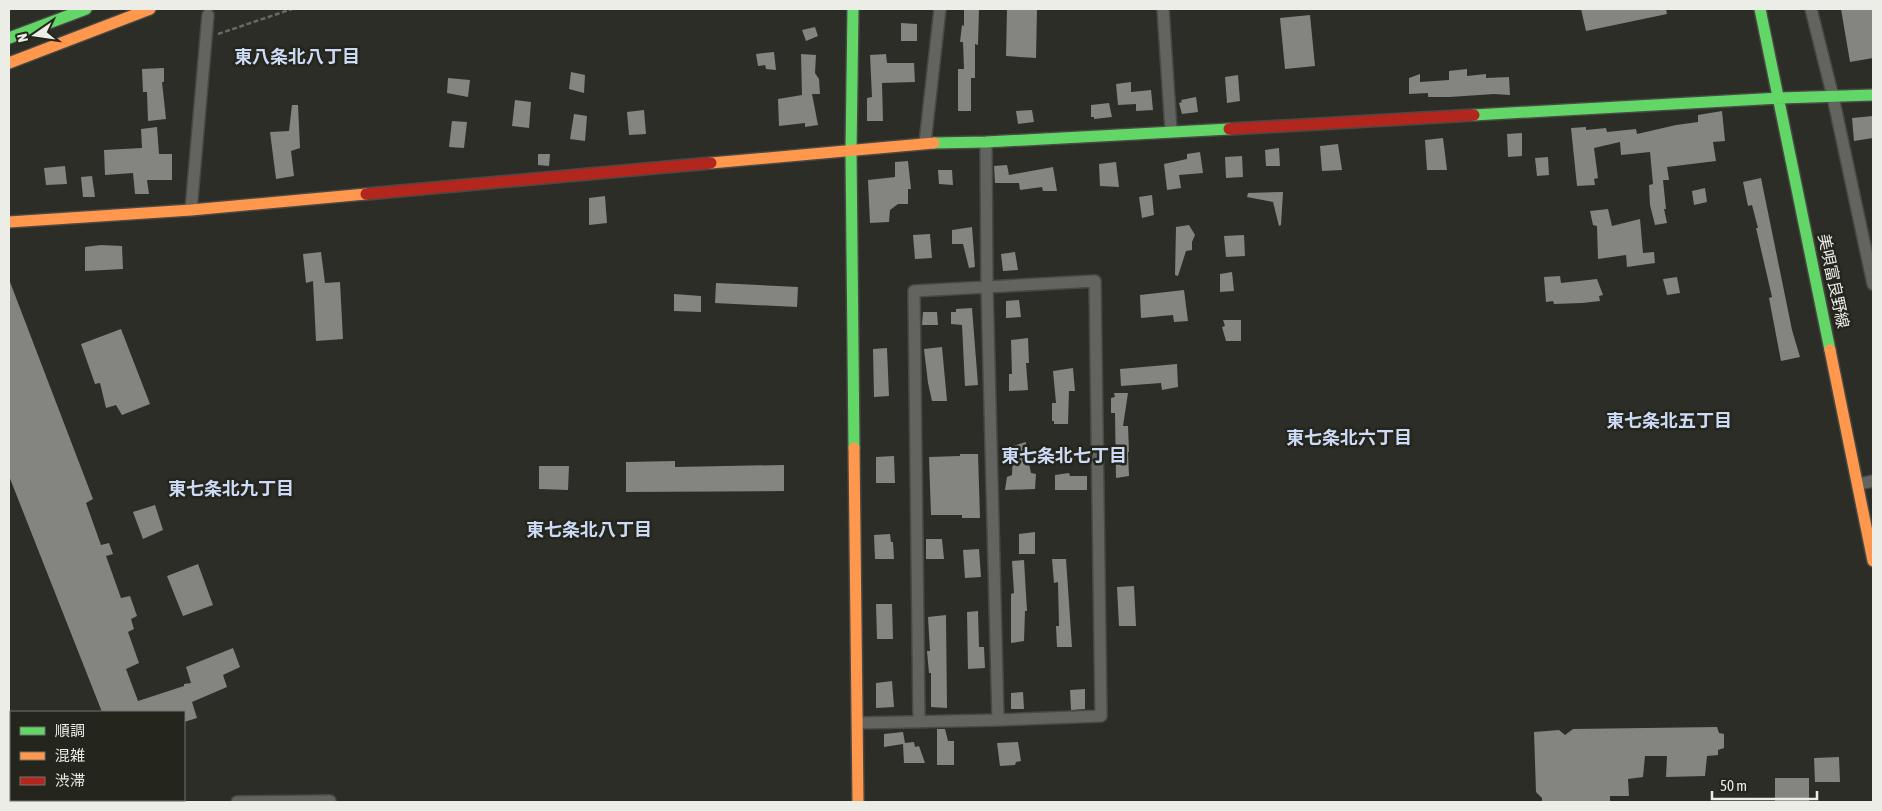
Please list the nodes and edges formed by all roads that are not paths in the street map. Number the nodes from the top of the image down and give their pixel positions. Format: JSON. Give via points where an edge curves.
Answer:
{"nodes":[{"id":1,"x":86,"y":9,"type":"edge"},
{"id":2,"x":150,"y":9,"type":"edge"},
{"id":3,"x":853,"y":9,"type":"edge"},
{"id":4,"x":940,"y":9,"type":"edge"},
{"id":5,"x":1163,"y":9,"type":"edge"},
{"id":6,"x":1760,"y":9,"type":"edge"},
{"id":7,"x":1811,"y":9,"type":"edge"},
{"id":8,"x":208,"y":15,"type":"dead end"},
{"id":9,"x":9,"y":38,"type":"edge"},
{"id":10,"x":9,"y":63,"type":"edge"},
{"id":11,"x":1873,"y":95,"type":"edge"},
{"id":12,"x":1832,"y":97,"type":"junction"},
{"id":13,"x":1780,"y":98,"type":"junction"},
{"id":14,"x":1171,"y":130,"type":"junction"},
{"id":15,"x":986,"y":142,"type":"junction"},
{"id":16,"x":925,"y":143,"type":"junction"},
{"id":17,"x":851,"y":151,"type":"junction"},
{"id":18,"x":191,"y":210,"type":"junction"},
{"id":19,"x":9,"y":222,"type":"edge"},
{"id":20,"x":1873,"y":284,"type":"edge"},
{"id":21,"x":987,"y":287,"type":"junction"},
{"id":22,"x":1873,"y":481,"type":"edge"},
{"id":23,"x":1858,"y":484,"type":"junction"},
{"id":24,"x":1873,"y":561,"type":"edge"},
{"id":25,"x":998,"y":720,"type":"junction"},
{"id":26,"x":919,"y":722,"type":"junction"},
{"id":27,"x":858,"y":723,"type":"junction"},
{"id":28,"x":237,"y":802,"type":"edge"},
{"id":29,"x":330,"y":802,"type":"edge"},
{"id":30,"x":858,"y":802,"type":"edge"}],
"edges":[{"from":1,"to":9,"type":"main road"},
{"from":2,"to":10,"type":"main road"},
{"from":3,"to":17,"type":"main road"},
{"from":4,"to":16,"type":"street"},
{"from":5,"to":14,"type":"street"},
{"from":6,"to":13,"type":"main road","name":"美唄富良野線"},
{"from":7,"to":12,"type":"street"},
{"from":8,"to":18,"type":"street"},
{"from":11,"to":12,"type":"main road"},
{"from":12,"to":13,"type":"main road"},
{"from":12,"to":20,"type":"street"},
{"from":13,"to":14,"type":"main road"},
{"from":13,"to":23,"type":"main road","name":"美唄富良野線"},
{"from":14,"to":15,"type":"main road"},
{"from":15,"to":16,"type":"main road"},
{"from":15,"to":21,"type":"street"},
{"from":16,"to":17,"type":"main road"},
{"from":17,"to":18,"type":"main road"},
{"from":17,"to":27,"type":"main road"},
{"from":18,"to":19,"type":"main road"},
{"from":21,"to":25,"type":"street"},
{"from":21,"to":25,"type":"street","via":[[1095,281],[1101,716]]},
{"from":21,"to":26,"type":"street","via":[[914,291]]},
{"from":22,"to":23,"type":"street"},
{"from":23,"to":24,"type":"main road","name":"美唄富良野線"},
{"from":25,"to":26,"type":"street"},
{"from":26,"to":27,"type":"street"},
{"from":27,"to":30,"type":"main road"},
{"from":28,"to":29,"type":"street"}]}
